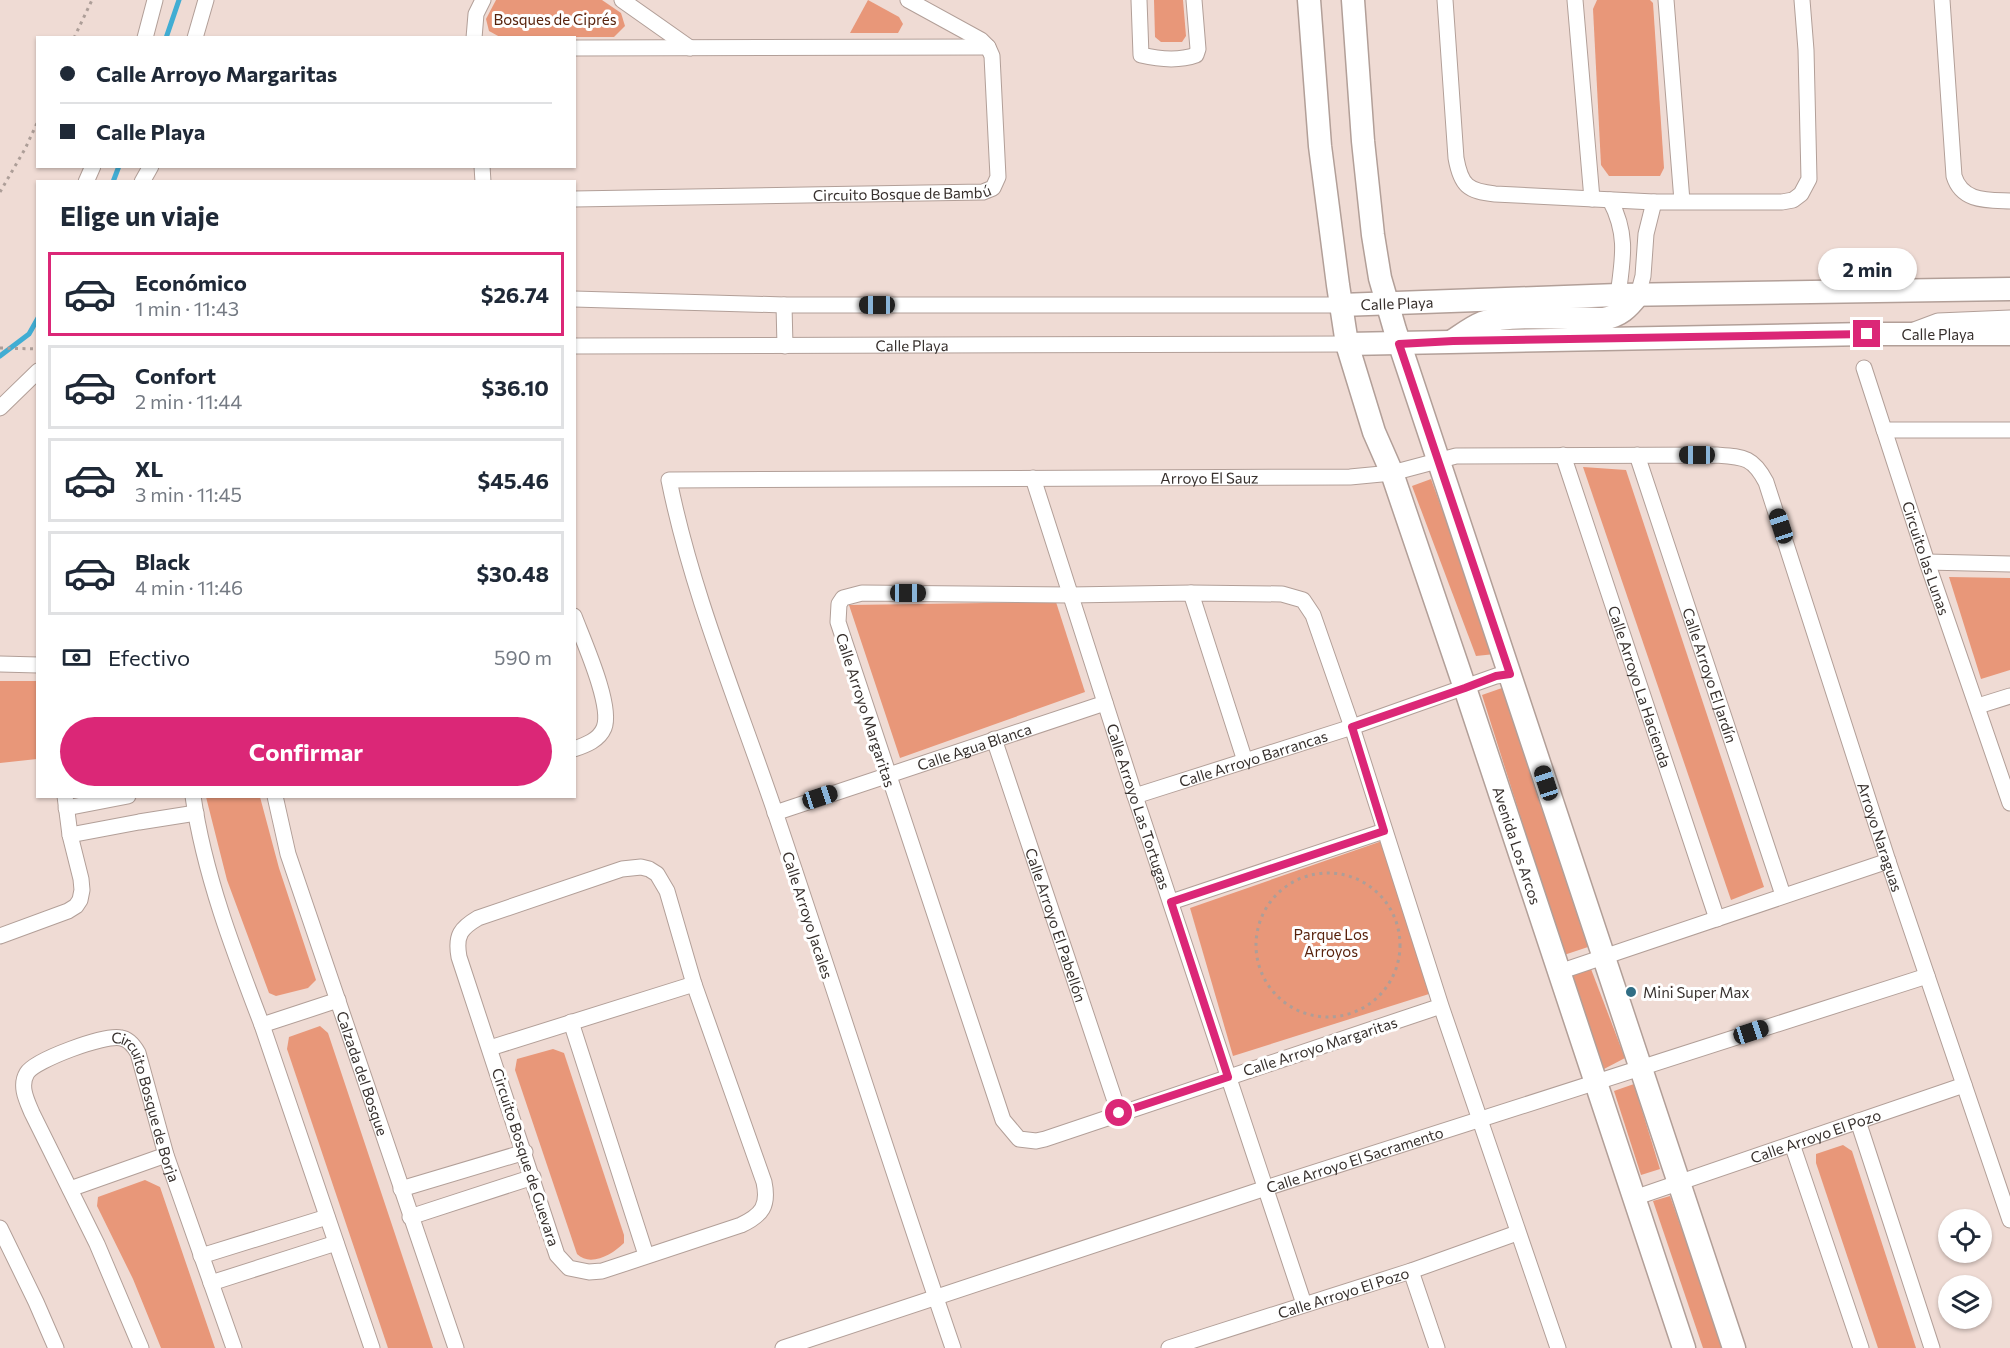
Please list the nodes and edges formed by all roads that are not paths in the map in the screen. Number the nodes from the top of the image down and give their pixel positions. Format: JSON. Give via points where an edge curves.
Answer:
{"nodes":[{"id":1,"x":155,"y":0,"type":"edge"},
{"id":2,"x":206,"y":0,"type":"edge"},
{"id":3,"x":483,"y":0,"type":"edge"},
{"id":4,"x":622,"y":0,"type":"edge"},
{"id":5,"x":908,"y":0,"type":"edge"},
{"id":6,"x":1139,"y":0,"type":"edge"},
{"id":7,"x":1194,"y":0,"type":"edge"},
{"id":8,"x":1309,"y":0,"type":"edge"},
{"id":9,"x":1353,"y":0,"type":"edge"},
{"id":10,"x":1445,"y":0,"type":"edge"},
{"id":11,"x":1575,"y":0,"type":"edge"},
{"id":12,"x":1666,"y":0,"type":"edge"},
{"id":13,"x":1802,"y":0,"type":"edge"},
{"id":14,"x":1942,"y":0,"type":"edge"},
{"id":15,"x":146,"y":36,"type":"edge"},
{"id":16,"x":196,"y":36,"type":"edge"},
{"id":17,"x":474,"y":36,"type":"edge"},
{"id":18,"x":988,"y":47,"type":"junction"},
{"id":19,"x":576,"y":48,"type":"edge"},
{"id":20,"x":690,"y":48,"type":"junction"},
{"id":21,"x":576,"y":199,"type":"edge"},
{"id":22,"x":1592,"y":199,"type":"junction"},
{"id":23,"x":1611,"y":200,"type":"junction"},
{"id":24,"x":1682,"y":201,"type":"junction"},
{"id":25,"x":2010,"y":201,"type":"edge"},
{"id":26,"x":1654,"y":202,"type":"junction"},
{"id":27,"x":2010,"y":289,"type":"edge"},
{"id":28,"x":1628,"y":295,"type":"junction"},
{"id":29,"x":576,"y":299,"type":"edge"},
{"id":30,"x":1387,"y":302,"type":"junction"},
{"id":31,"x":784,"y":305,"type":"junction"},
{"id":32,"x":1341,"y":305,"type":"junction"},
{"id":33,"x":2010,"y":318,"type":"edge"},
{"id":34,"x":1906,"y":334,"type":"junction"},
{"id":35,"x":2010,"y":334,"type":"edge"},
{"id":36,"x":1453,"y":341,"type":"junction"},
{"id":37,"x":1347,"y":344,"type":"junction"},
{"id":38,"x":1399,"y":344,"type":"junction"},
{"id":39,"x":576,"y":346,"type":"edge"},
{"id":40,"x":785,"y":346,"type":"junction"},
{"id":41,"x":1864,"y":368,"type":"dead end"},
{"id":42,"x":36,"y":373,"type":"edge"},
{"id":43,"x":0,"y":408,"type":"edge"},
{"id":44,"x":1884,"y":430,"type":"junction"},
{"id":45,"x":2010,"y":430,"type":"edge"},
{"id":46,"x":1563,"y":455,"type":"junction"},
{"id":47,"x":1638,"y":455,"type":"junction"},
{"id":48,"x":1746,"y":458,"type":"joint"},
{"id":49,"x":1439,"y":459,"type":"junction"},
{"id":50,"x":1392,"y":473,"type":"junction"},
{"id":51,"x":1033,"y":478,"type":"junction"},
{"id":52,"x":669,"y":480,"type":"joint"},
{"id":53,"x":1927,"y":562,"type":"junction"},
{"id":54,"x":2010,"y":564,"type":"edge"},
{"id":55,"x":1191,"y":593,"type":"junction"},
{"id":56,"x":1070,"y":595,"type":"junction"},
{"id":57,"x":576,"y":622,"type":"edge"},
{"id":58,"x":0,"y":664,"type":"edge"},
{"id":59,"x":36,"y":665,"type":"edge"},
{"id":60,"x":1510,"y":674,"type":"junction"},
{"id":61,"x":1465,"y":688,"type":"junction"},
{"id":62,"x":2010,"y":696,"type":"edge"},
{"id":63,"x":1105,"y":703,"type":"junction"},
{"id":64,"x":1978,"y":706,"type":"junction"},
{"id":65,"x":1352,"y":727,"type":"junction"},
{"id":66,"x":994,"y":739,"type":"junction"},
{"id":67,"x":576,"y":748,"type":"edge"},
{"id":68,"x":1245,"y":761,"type":"junction"},
{"id":69,"x":888,"y":775,"type":"junction"},
{"id":70,"x":1135,"y":796,"type":"junction"},
{"id":71,"x":107,"y":798,"type":"edge"},
{"id":72,"x":193,"y":798,"type":"edge"},
{"id":73,"x":275,"y":798,"type":"edge"},
{"id":74,"x":65,"y":802,"type":"edge"},
{"id":75,"x":2010,"y":803,"type":"edge"},
{"id":76,"x":195,"y":813,"type":"junction"},
{"id":77,"x":775,"y":813,"type":"junction"},
{"id":78,"x":1384,"y":831,"type":"junction"},
{"id":79,"x":70,"y":835,"type":"junction"},
{"id":80,"x":1888,"y":861,"type":"junction"},
{"id":81,"x":1783,"y":895,"type":"junction"},
{"id":82,"x":1171,"y":902,"type":"junction"},
{"id":83,"x":1717,"y":919,"type":"junction"},
{"id":84,"x":0,"y":936,"type":"edge"},
{"id":85,"x":1604,"y":957,"type":"junction"},
{"id":86,"x":1559,"y":972,"type":"junction"},
{"id":87,"x":1927,"y":975,"type":"junction"},
{"id":88,"x":694,"y":984,"type":"junction"},
{"id":89,"x":338,"y":1000,"type":"junction"},
{"id":90,"x":1441,"y":1006,"type":"junction"},
{"id":91,"x":571,"y":1022,"type":"junction"},
{"id":92,"x":262,"y":1025,"type":"junction"},
{"id":93,"x":490,"y":1048,"type":"junction"},
{"id":94,"x":1641,"y":1067,"type":"junction"},
{"id":95,"x":1228,"y":1077,"type":"junction"},
{"id":96,"x":1595,"y":1082,"type":"junction"},
{"id":97,"x":1964,"y":1085,"type":"junction"},
{"id":98,"x":1119,"y":1113,"type":"junction"},
{"id":99,"x":1480,"y":1121,"type":"junction"},
{"id":100,"x":1858,"y":1121,"type":"junction"},
{"id":101,"x":1792,"y":1144,"type":"junction"},
{"id":102,"x":525,"y":1152,"type":"junction"},
{"id":103,"x":166,"y":1155,"type":"junction"},
{"id":104,"x":533,"y":1177,"type":"junction"},
{"id":105,"x":1679,"y":1182,"type":"junction"},
{"id":106,"x":1266,"y":1188,"type":"junction"},
{"id":107,"x":70,"y":1189,"type":"junction"},
{"id":108,"x":401,"y":1189,"type":"junction"},
{"id":109,"x":1634,"y":1198,"type":"junction"},
{"id":110,"x":327,"y":1217,"type":"junction"},
{"id":111,"x":410,"y":1217,"type":"junction"},
{"id":112,"x":2010,"y":1220,"type":"edge"},
{"id":113,"x":0,"y":1228,"type":"edge"},
{"id":114,"x":1517,"y":1233,"type":"junction"},
{"id":115,"x":336,"y":1243,"type":"junction"},
{"id":116,"x":646,"y":1255,"type":"junction"},
{"id":117,"x":201,"y":1256,"type":"junction"},
{"id":118,"x":1411,"y":1271,"type":"junction"},
{"id":119,"x":211,"y":1283,"type":"junction"},
{"id":120,"x":935,"y":1297,"type":"junction"},
{"id":121,"x":1304,"y":1304,"type":"junction"},
{"id":122,"x":1193,"y":1344,"type":"edge"},
{"id":123,"x":56,"y":1348,"type":"edge"},
{"id":124,"x":141,"y":1348,"type":"edge"},
{"id":125,"x":234,"y":1348,"type":"edge"},
{"id":126,"x":372,"y":1348,"type":"edge"},
{"id":127,"x":456,"y":1348,"type":"edge"},
{"id":128,"x":783,"y":1348,"type":"edge"},
{"id":129,"x":952,"y":1348,"type":"edge"},
{"id":130,"x":1169,"y":1348,"type":"edge"},
{"id":131,"x":1437,"y":1348,"type":"edge"},
{"id":132,"x":1558,"y":1348,"type":"edge"},
{"id":133,"x":1684,"y":1348,"type":"edge"},
{"id":134,"x":1734,"y":1348,"type":"edge"},
{"id":135,"x":1861,"y":1348,"type":"edge"},
{"id":136,"x":1932,"y":1348,"type":"edge"}],
"edges":[{"from":1,"to":15,"type":"street"},
{"from":2,"to":16,"type":"street"},
{"from":3,"to":17,"type":"street","via":[[476,14]]},
{"from":4,"to":20,"type":"street"},
{"from":5,"to":18,"type":"street","via":[[981,39]]},
{"from":6,"to":7,"type":"street","via":[[1141,55],[1188,58],[1196,55],[1198,49]]},
{"from":8,"to":32,"type":"street","name":"Avenida Los Arcos","via":[[1320,146]]},
{"from":9,"to":30,"type":"street","via":[[1373,235]]},
{"from":10,"to":22,"type":"street","via":[[1456,158],[1465,185],[1495,195]]},
{"from":11,"to":22,"type":"street"},
{"from":12,"to":24,"type":"street"},
{"from":13,"to":24,"type":"street","via":[[1809,168],[1806,188],[1793,200],[1782,202]]},
{"from":14,"to":25,"type":"street","via":[[1957,187],[1983,199]]},
{"from":18,"to":20,"type":"street"},
{"from":18,"to":21,"type":"street","name":"Circuito Bosque de Bambú","via":[[992,56],[998,177],[993,188],[983,192]]},
{"from":19,"to":20,"type":"street"},
{"from":22,"to":23,"type":"street"},
{"from":23,"to":26,"type":"street"},
{"from":23,"to":28,"type":"street","via":[[1623,239]]},
{"from":24,"to":26,"type":"street"},
{"from":26,"to":28,"type":"street","via":[[1643,276]]},
{"from":27,"to":28,"type":"street","name":"Calle Playa"},
{"from":28,"to":30,"type":"street","name":"Calle Playa"},
{"from":28,"to":36,"type":"street","via":[[1623,313],[1614,317],[1490,321]]},
{"from":29,"to":31,"type":"street","name":"Calle Playa"},
{"from":30,"to":32,"type":"street","name":"Calle Playa"},
{"from":30,"to":38,"type":"street"},
{"from":31,"to":32,"type":"street","name":"Calle Playa"},
{"from":31,"to":40,"type":"street"},
{"from":32,"to":37,"type":"street","name":"Avenida Los Arcos"},
{"from":33,"to":34,"type":"street","via":[[1938,321]]},
{"from":34,"to":35,"type":"street","name":"Calle Playa"},
{"from":34,"to":36,"type":"street","name":"Calle Playa"},
{"from":36,"to":38,"type":"street","name":"Calle Playa"},
{"from":37,"to":38,"type":"street","name":"Calle Playa"},
{"from":37,"to":40,"type":"street","name":"Calle Playa"},
{"from":37,"to":50,"type":"street","name":"Avenida Los Arcos","via":[[1374,432]]},
{"from":38,"to":49,"type":"street"},
{"from":39,"to":40,"type":"street","name":"Calle Playa"},
{"from":41,"to":44,"type":"street","name":"Circuito las Lunas"},
{"from":42,"to":43,"type":"street"},
{"from":44,"to":45,"type":"street"},
{"from":44,"to":53,"type":"street","name":"Circuito las Lunas"},
{"from":46,"to":47,"type":"street","name":"Arroyo El Sauz"},
{"from":46,"to":49,"type":"street","name":"Arroyo El Sauz"},
{"from":46,"to":83,"type":"street","name":"Calle Arroyo La Hacienda"},
{"from":47,"to":48,"type":"street","name":"Arroyo El Sauz"},
{"from":47,"to":81,"type":"street","name":"Calle Arroyo El Jardín"},
{"from":48,"to":80,"type":"street","name":"Arroyo Naraguas","via":[[1754,462],[1766,482]]},
{"from":49,"to":50,"type":"street","name":"Arroyo El Sauz"},
{"from":49,"to":60,"type":"street"},
{"from":50,"to":51,"type":"street","name":"Arroyo El Sauz","via":[[1350,477]]},
{"from":50,"to":61,"type":"street","name":"Avenida Los Arcos"},
{"from":51,"to":52,"type":"street","name":"Arroyo El Sauz"},
{"from":51,"to":56,"type":"street","name":"Calle Arroyo Las Tortugas"},
{"from":52,"to":77,"type":"street","name":"Calle Arroyo Jacales","via":[[718,652]]},
{"from":53,"to":54,"type":"street"},
{"from":53,"to":64,"type":"street","name":"Circuito las Lunas"},
{"from":55,"to":56,"type":"street","name":"Calle Arroyo Margaritas"},
{"from":55,"to":65,"type":"street","name":"Calle Arroyo Margaritas","via":[[1282,594],[1303,600],[1313,615]]},
{"from":55,"to":68,"type":"street"},
{"from":56,"to":63,"type":"street","name":"Calle Arroyo Las Tortugas"},
{"from":56,"to":69,"type":"street","name":"Calle Arroyo Margaritas","via":[[862,593],[843,598],[838,622]]},
{"from":57,"to":67,"type":"street","via":[[602,694],[606,717],[601,734]]},
{"from":58,"to":59,"type":"street"},
{"from":60,"to":61,"type":"street","name":"Calle Arroyo Barrancas"},
{"from":60,"to":85,"type":"street"},
{"from":61,"to":65,"type":"street","name":"Calle Arroyo Barrancas"},
{"from":61,"to":86,"type":"street","name":"Avenida Los Arcos"},
{"from":62,"to":64,"type":"street"},
{"from":63,"to":66,"type":"street","name":"Calle Agua Blanca"},
{"from":63,"to":70,"type":"street","name":"Calle Arroyo Las Tortugas"},
{"from":64,"to":75,"type":"street","name":"Circuito las Lunas"},
{"from":65,"to":68,"type":"street","name":"Calle Arroyo Barrancas"},
{"from":65,"to":78,"type":"street","name":"Calle Arroyo Margaritas"},
{"from":66,"to":69,"type":"street","name":"Calle Agua Blanca"},
{"from":66,"to":98,"type":"street","name":"Calle Arroyo El Pabellón"},
{"from":68,"to":70,"type":"street","name":"Calle Arroyo Barrancas"},
{"from":69,"to":77,"type":"street","name":"Calle Agua Blanca"},
{"from":69,"to":98,"type":"street","name":"Calle Arroyo Margaritas","via":[[1008,1128],[1019,1139],[1036,1141]]},
{"from":70,"to":82,"type":"street","name":"Calle Arroyo Las Tortugas"},
{"from":71,"to":74,"type":"street"},
{"from":72,"to":76,"type":"street"},
{"from":73,"to":89,"type":"street","name":"Calzada del Bosque","via":[[288,854]]},
{"from":74,"to":79,"type":"street"},
{"from":76,"to":79,"type":"street"},
{"from":76,"to":92,"type":"street","via":[[209,869]]},
{"from":77,"to":120,"type":"street","name":"Calle Arroyo Jacales"},
{"from":78,"to":82,"type":"street"},
{"from":78,"to":90,"type":"street","name":"Calle Arroyo Margaritas"},
{"from":79,"to":84,"type":"street","via":[[81,879],[76,906]]},
{"from":80,"to":81,"type":"street"},
{"from":80,"to":87,"type":"street","name":"Arroyo Naraguas"},
{"from":81,"to":83,"type":"street"},
{"from":82,"to":95,"type":"street","name":"Calle Arroyo Las Tortugas"},
{"from":83,"to":85,"type":"street"},
{"from":85,"to":86,"type":"street"},
{"from":85,"to":94,"type":"street"},
{"from":86,"to":96,"type":"street","name":"Avenida Los Arcos"},
{"from":87,"to":94,"type":"street","name":"Calle Arroyo El Sacramento"},
{"from":87,"to":97,"type":"street","name":"Arroyo Naraguas"},
{"from":88,"to":91,"type":"street"},
{"from":88,"to":93,"type":"street","name":"Circuito Bosque de Guevara","via":[[663,881],[649,869],[622,869],[478,918],[461,930],[459,957]]},
{"from":88,"to":116,"type":"street","name":"Circuito Bosque de Guevara","via":[[764,1182],[765,1204],[761,1212],[741,1224]]},
{"from":89,"to":92,"type":"street"},
{"from":89,"to":108,"type":"street","name":"Calzada del Bosque"},
{"from":90,"to":95,"type":"street","name":"Calle Arroyo Margaritas"},
{"from":90,"to":99,"type":"street","name":"Calle Arroyo Margaritas"},
{"from":91,"to":93,"type":"street"},
{"from":91,"to":116,"type":"street"},
{"from":92,"to":110,"type":"street"},
{"from":93,"to":102,"type":"street","name":"Circuito Bosque de Guevara"},
{"from":94,"to":96,"type":"street","name":"Calle Arroyo El Sacramento"},
{"from":94,"to":105,"type":"street"},
{"from":95,"to":98,"type":"street","name":"Calle Arroyo Margaritas"},
{"from":95,"to":106,"type":"street","name":"Calle Arroyo Las Tortugas"},
{"from":96,"to":99,"type":"street","name":"Calle Arroyo El Sacramento"},
{"from":96,"to":109,"type":"street","name":"Avenida Los Arcos"},
{"from":97,"to":100,"type":"street","name":"Calle Arroyo El Pozo"},
{"from":97,"to":112,"type":"street","name":"Arroyo Naraguas"},
{"from":99,"to":106,"type":"street","name":"Calle Arroyo El Sacramento"},
{"from":99,"to":114,"type":"street","name":"Calle Arroyo Margaritas"},
{"from":100,"to":101,"type":"street","name":"Calle Arroyo El Pozo"},
{"from":100,"to":136,"type":"street"},
{"from":101,"to":105,"type":"street","name":"Calle Arroyo El Pozo"},
{"from":101,"to":135,"type":"street"},
{"from":102,"to":104,"type":"street","name":"Circuito Bosque de Guevara"},
{"from":102,"to":108,"type":"street"},
{"from":103,"to":107,"type":"street"},
{"from":103,"to":107,"type":"street","name":"Circuito Bosque de Borja","via":[[133,1045],[113,1037],[69,1051],[34,1066],[26,1074],[24,1084],[27,1101]]},
{"from":103,"to":117,"type":"street","name":"Circuito Bosque de Borja"},
{"from":104,"to":111,"type":"street"},
{"from":104,"to":116,"type":"street","name":"Circuito Bosque de Guevara","via":[[557,1255],[569,1268],[602,1271]]},
{"from":105,"to":109,"type":"street","name":"Calle Arroyo El Pozo"},
{"from":105,"to":134,"type":"street"},
{"from":106,"to":120,"type":"street","name":"Calle Arroyo El Sacramento"},
{"from":106,"to":121,"type":"street","name":"Calle Arroyo Las Tortugas"},
{"from":107,"to":124,"type":"street","name":"Circuito Bosque de Borja"},
{"from":108,"to":111,"type":"street","name":"Calzada del Bosque"},
{"from":109,"to":133,"type":"street","name":"Avenida Los Arcos"},
{"from":110,"to":115,"type":"street"},
{"from":110,"to":117,"type":"street"},
{"from":111,"to":127,"type":"street","name":"Calzada del Bosque"},
{"from":113,"to":123,"type":"street"},
{"from":114,"to":118,"type":"street","name":"Calle Arroyo El Pozo"},
{"from":114,"to":132,"type":"street","name":"Calle Arroyo Margaritas"},
{"from":115,"to":119,"type":"street"},
{"from":115,"to":126,"type":"street"},
{"from":117,"to":119,"type":"street","name":"Circuito Bosque de Borja"},
{"from":118,"to":121,"type":"street","name":"Calle Arroyo El Pozo"},
{"from":118,"to":131,"type":"street"},
{"from":119,"to":125,"type":"street","name":"Circuito Bosque de Borja"},
{"from":120,"to":128,"type":"street","name":"Calle Arroyo El Sacramento"},
{"from":120,"to":129,"type":"street","name":"Calle Arroyo Jacales"},
{"from":121,"to":122,"type":"street","name":"Calle Arroyo El Pozo"},
{"from":122,"to":130,"type":"street","name":"Calle Arroyo El Pozo"}]}
